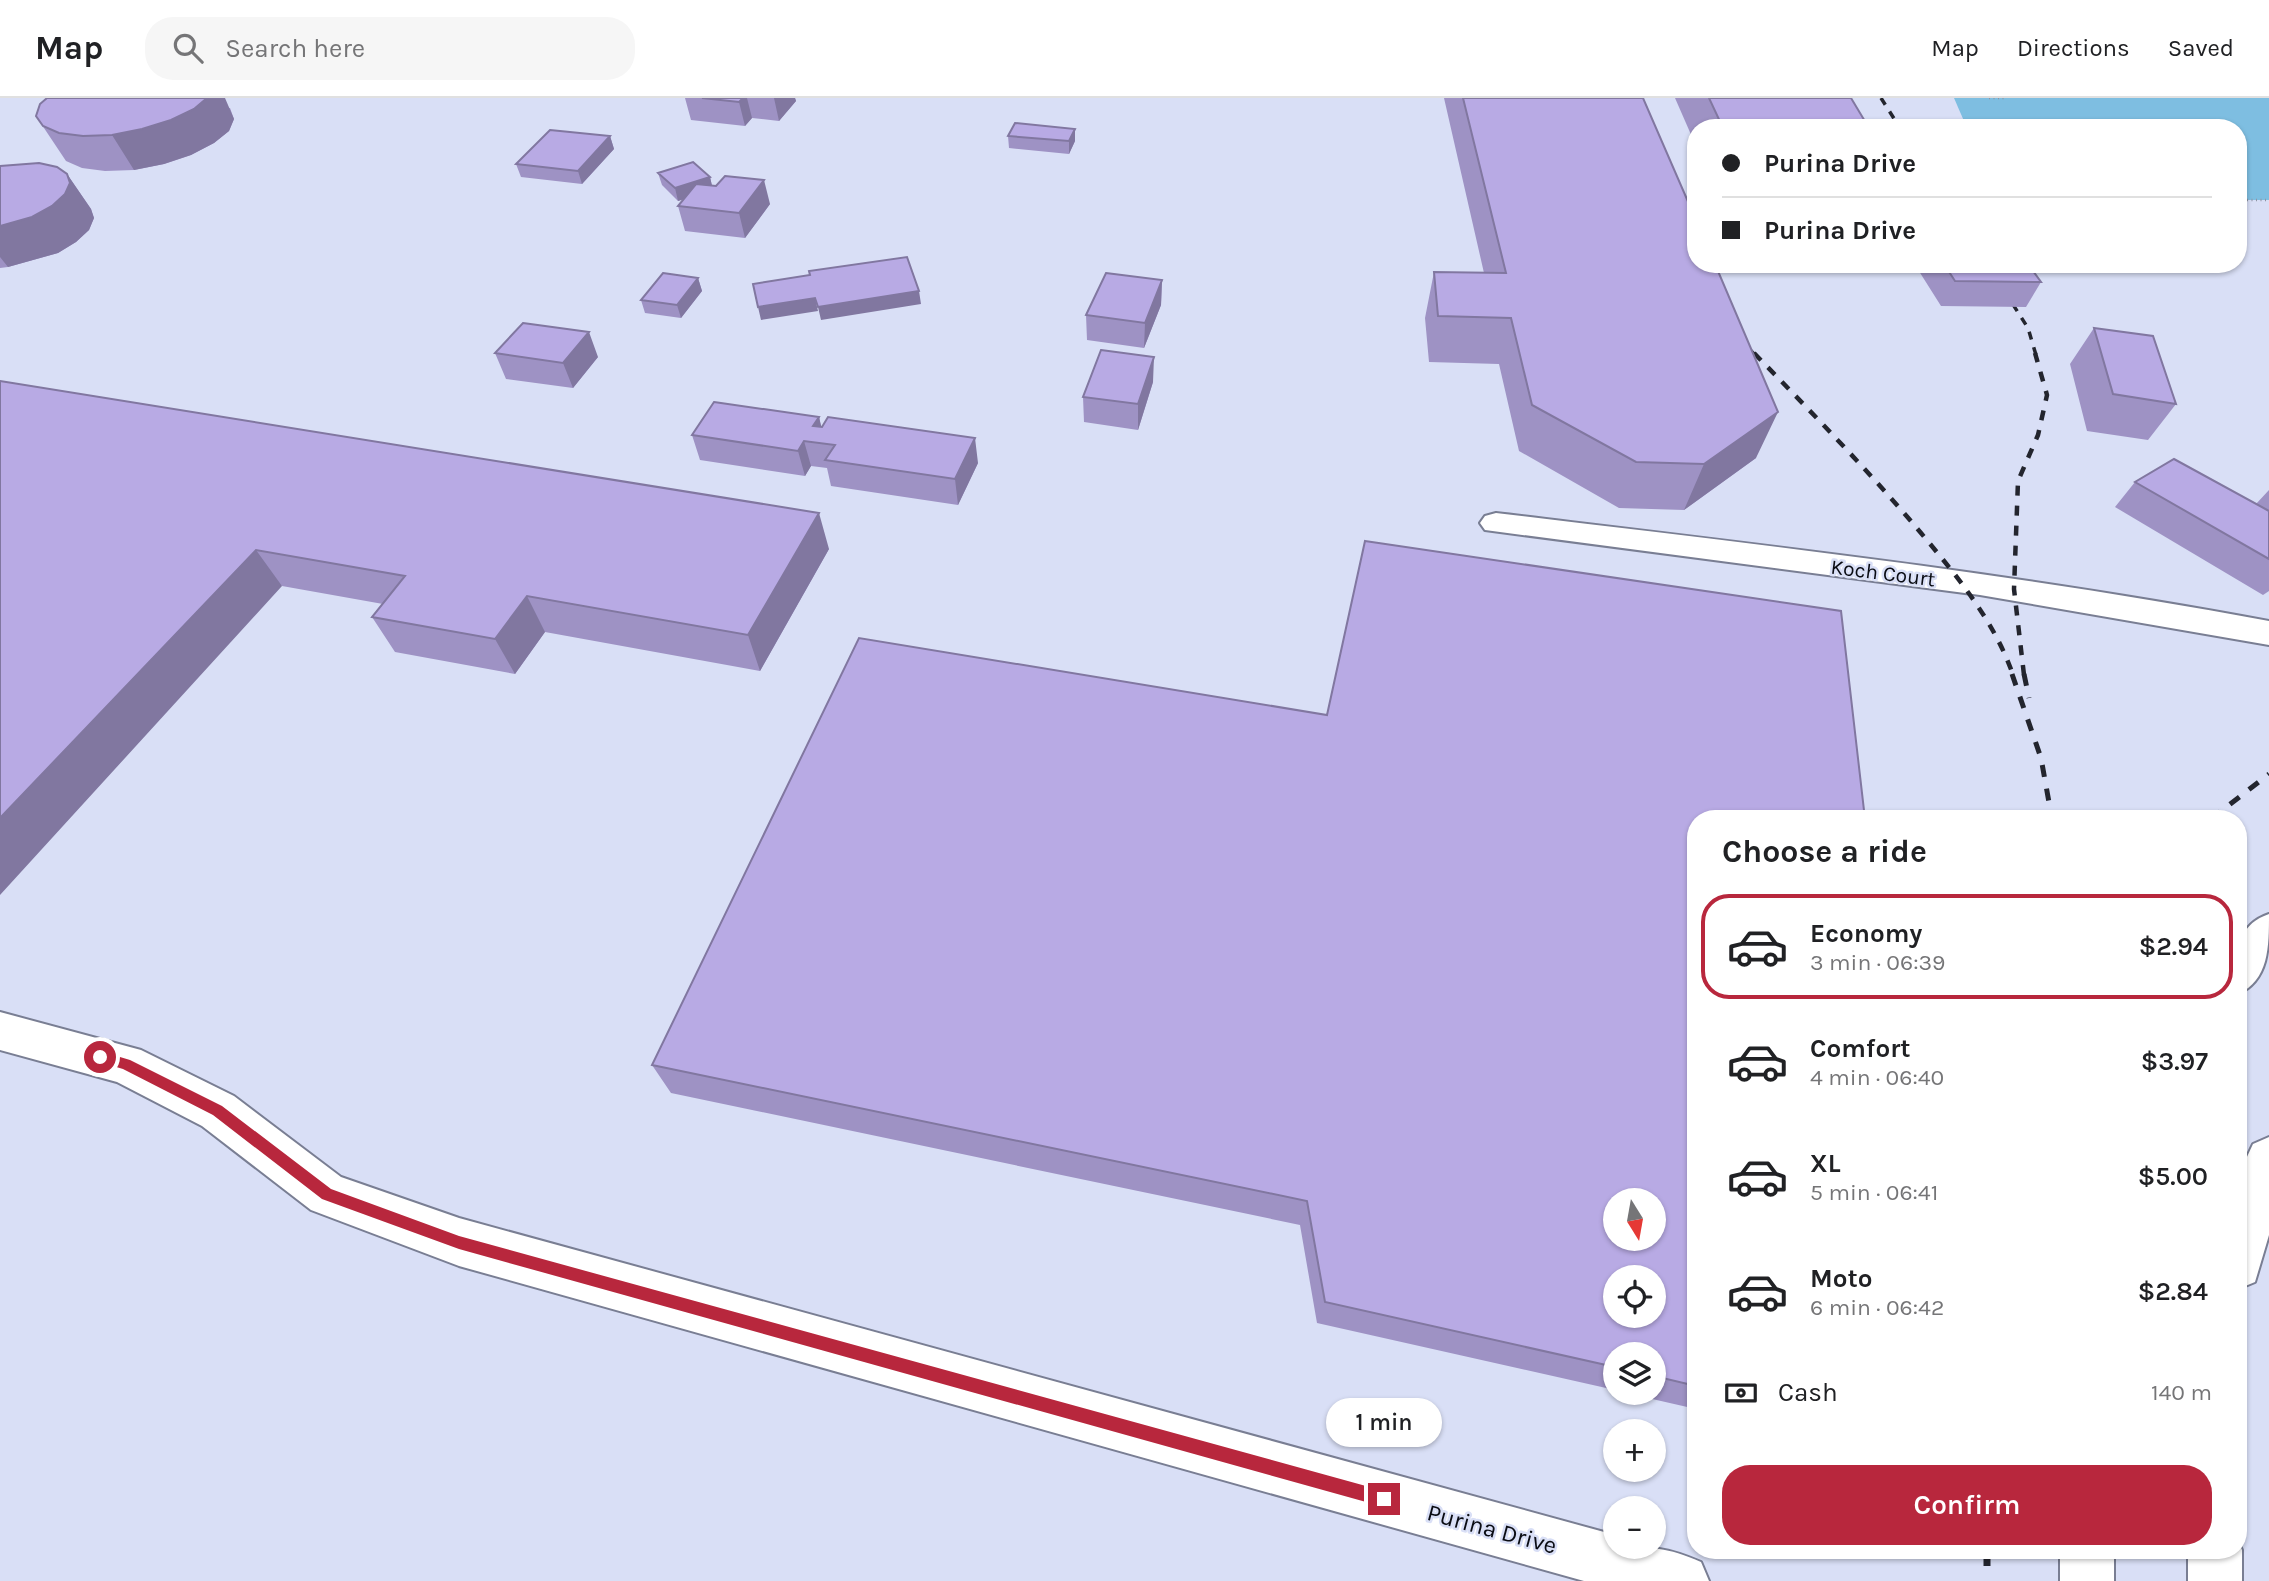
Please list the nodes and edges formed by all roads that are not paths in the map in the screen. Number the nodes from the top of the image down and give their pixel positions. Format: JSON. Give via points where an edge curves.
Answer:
{"nodes":[{"id":1,"x":1496,"y":523,"type":"dead end"},
{"id":2,"x":2269,"y":633,"type":"edge"},
{"id":3,"x":2269,"y":930,"type":"edge"},
{"id":4,"x":2247,"y":963,"type":"edge"},
{"id":5,"x":0,"y":1031,"type":"edge"},
{"id":6,"x":2269,"y":1159,"type":"edge"},
{"id":7,"x":2247,"y":1229,"type":"edge"},
{"id":8,"x":2087,"y":1559,"type":"edge"},
{"id":9,"x":2215,"y":1559,"type":"edge"},
{"id":10,"x":1682,"y":1581,"type":"edge"},
{"id":11,"x":2087,"y":1581,"type":"edge"},
{"id":12,"x":2215,"y":1581,"type":"edge"}],
"edges":[{"from":1,"to":2,"type":"street","name":"Koch Court","via":[[2014,589]]},
{"from":3,"to":4,"type":"street"},
{"from":5,"to":10,"type":"street","name":"Purina Drive","via":[[125,1064],[218,1111],[327,1194],[459,1242]]},
{"from":6,"to":7,"type":"street"},
{"from":8,"to":11,"type":"street"},
{"from":9,"to":12,"type":"street"}]}
